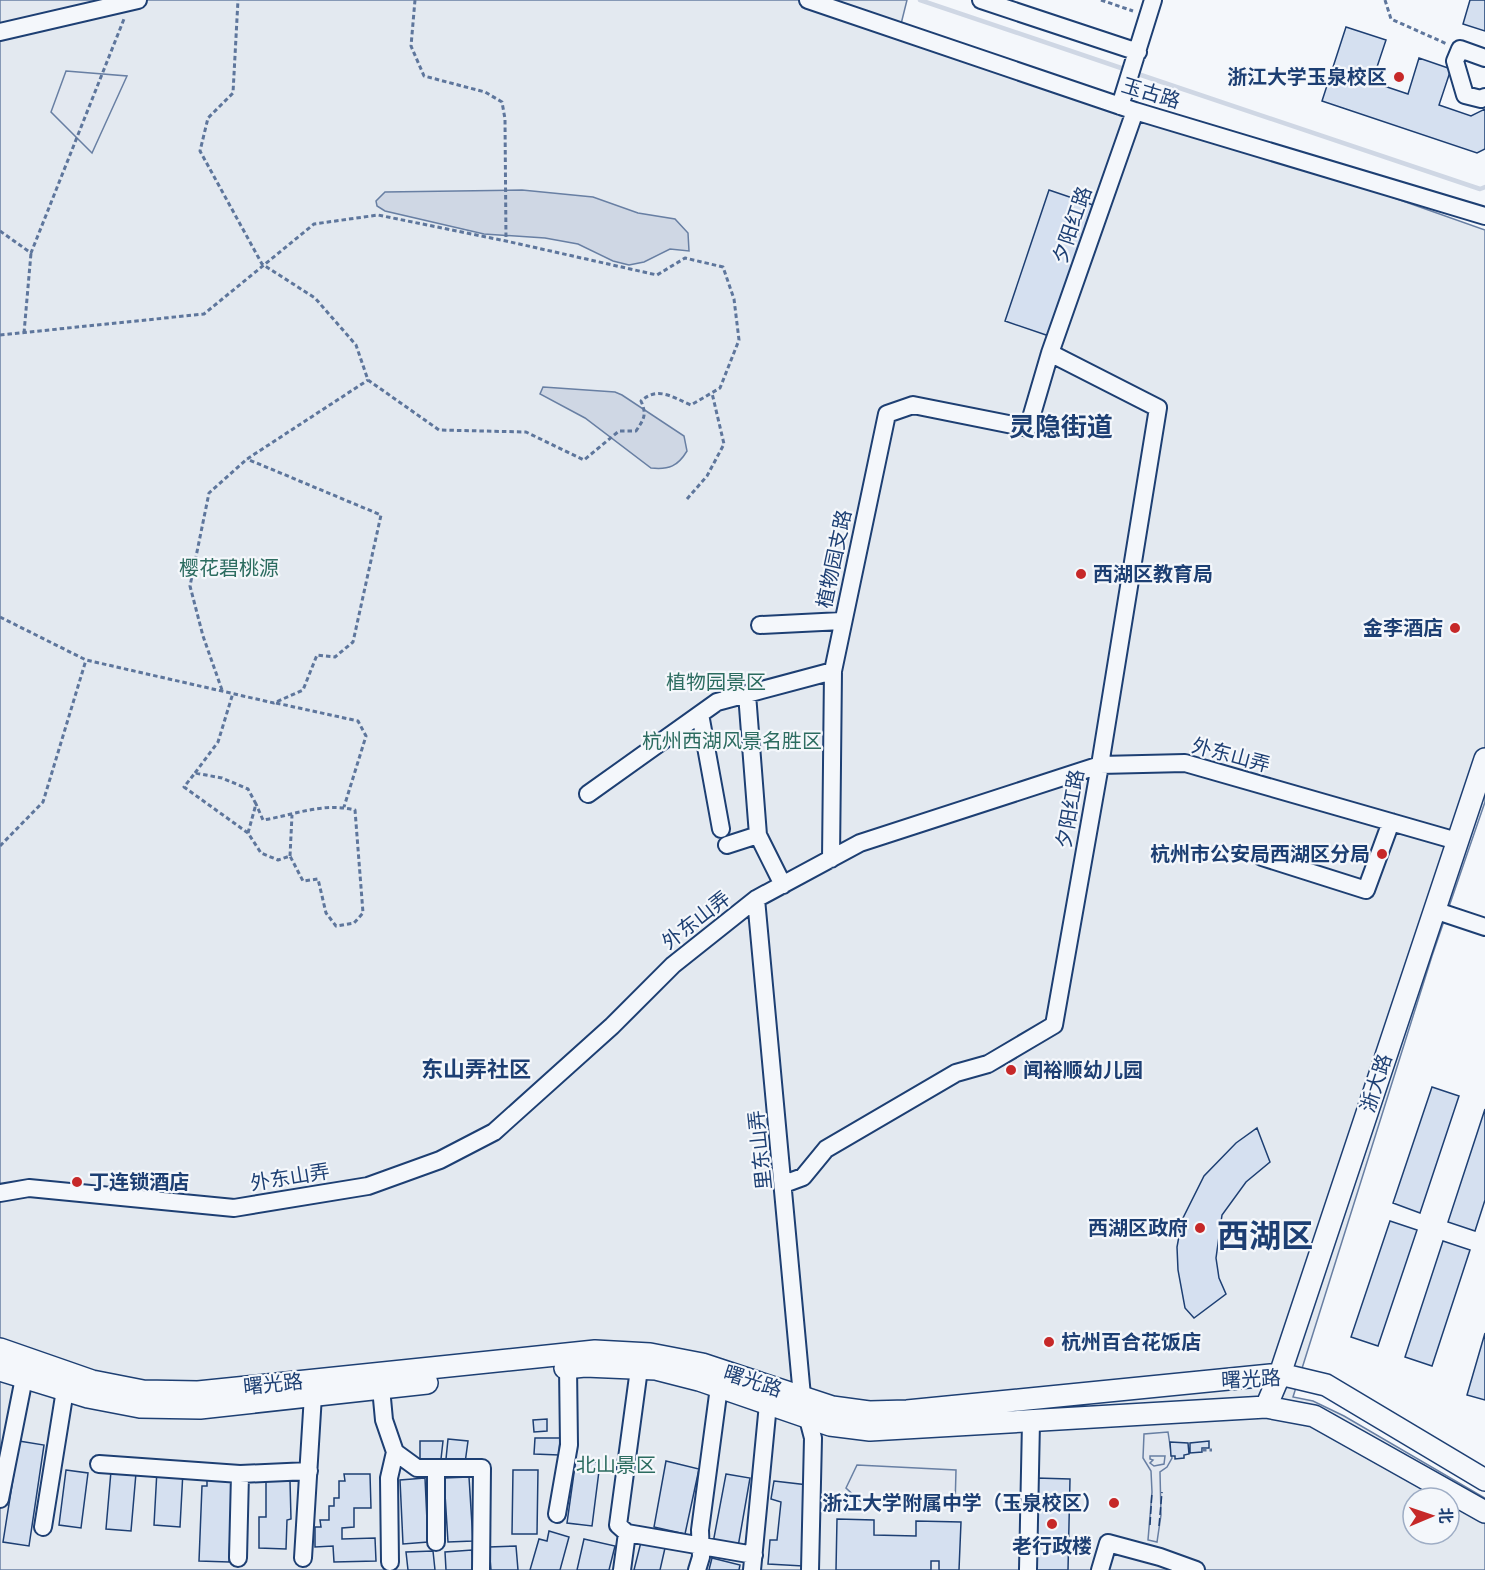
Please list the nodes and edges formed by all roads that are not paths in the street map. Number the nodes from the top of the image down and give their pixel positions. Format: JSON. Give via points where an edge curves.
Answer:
{"nodes":[{"id":1,"x":981,"y":0,"type":"edge"},
{"id":2,"x":1153,"y":0,"type":"edge"},
{"id":3,"x":134,"y":1,"type":"edge"},
{"id":4,"x":818,"y":2,"type":"edge"},
{"id":5,"x":0,"y":32,"type":"edge"},
{"id":6,"x":1140,"y":47,"type":"junction"},
{"id":7,"x":1485,"y":58,"type":"edge"},
{"id":8,"x":1485,"y":97,"type":"edge"},
{"id":9,"x":1127,"y":109,"type":"junction"},
{"id":10,"x":1485,"y":216,"type":"edge"},
{"id":11,"x":1050,"y":353,"type":"junction"},
{"id":12,"x":1028,"y":428,"type":"joint"},
{"id":13,"x":842,"y":621,"type":"junction"},
{"id":14,"x":760,"y":625,"type":"dead end"},
{"id":15,"x":833,"y":670,"type":"junction"},
{"id":16,"x":747,"y":694,"type":"junction"},
{"id":17,"x":700,"y":714,"type":"junction"},
{"id":18,"x":1485,"y":759,"type":"edge"},
{"id":19,"x":1100,"y":765,"type":"junction"},
{"id":20,"x":588,"y":794,"type":"dead end"},
{"id":21,"x":1391,"y":822,"type":"junction"},
{"id":22,"x":758,"y":836,"type":"junction"},
{"id":23,"x":1457,"y":841,"type":"junction"},
{"id":24,"x":1262,"y":856,"type":"dead end"},
{"id":25,"x":831,"y":859,"type":"junction"},
{"id":26,"x":783,"y":885,"type":"junction"},
{"id":27,"x":756,"y":899,"type":"junction"},
{"id":28,"x":1434,"y":910,"type":"junction"},
{"id":29,"x":1485,"y":927,"type":"edge"},
{"id":30,"x":784,"y":1184,"type":"junction"},
{"id":31,"x":0,"y":1193,"type":"edge"},
{"id":32,"x":0,"y":1349,"type":"edge"},
{"id":33,"x":568,"y":1367,"type":"junction"},
{"id":34,"x":639,"y":1369,"type":"junction"},
{"id":35,"x":0,"y":1370,"type":"edge"},
{"id":36,"x":1280,"y":1374,"type":"junction"},
{"id":37,"x":24,"y":1378,"type":"junction"},
{"id":38,"x":719,"y":1387,"type":"junction"},
{"id":39,"x":381,"y":1388,"type":"junction"},
{"id":40,"x":65,"y":1390,"type":"junction"},
{"id":41,"x":313,"y":1395,"type":"junction"},
{"id":42,"x":768,"y":1404,"type":"junction"},
{"id":43,"x":804,"y":1407,"type":"junction"},
{"id":44,"x":1266,"y":1407,"type":"junction"},
{"id":45,"x":1031,"y":1422,"type":"junction"},
{"id":46,"x":395,"y":1452,"type":"junction"},
{"id":47,"x":99,"y":1464,"type":"dead end"},
{"id":48,"x":436,"y":1468,"type":"junction"},
{"id":49,"x":309,"y":1471,"type":"junction"},
{"id":50,"x":240,"y":1474,"type":"junction"},
{"id":51,"x":1485,"y":1480,"type":"edge"},
{"id":52,"x":0,"y":1498,"type":"edge"},
{"id":53,"x":1485,"y":1512,"type":"edge"},
{"id":54,"x":557,"y":1514,"type":"dead end"},
{"id":55,"x":44,"y":1527,"type":"dead end"},
{"id":56,"x":627,"y":1533,"type":"junction"},
{"id":57,"x":436,"y":1542,"type":"dead end"},
{"id":58,"x":700,"y":1546,"type":"junction"},
{"id":59,"x":238,"y":1558,"type":"dead end"},
{"id":60,"x":303,"y":1558,"type":"dead end"},
{"id":61,"x":390,"y":1562,"type":"dead end"},
{"id":62,"x":753,"y":1562,"type":"edge"},
{"id":63,"x":481,"y":1570,"type":"edge"},
{"id":64,"x":622,"y":1570,"type":"edge"},
{"id":65,"x":697,"y":1570,"type":"edge"},
{"id":66,"x":810,"y":1570,"type":"edge"},
{"id":67,"x":1028,"y":1570,"type":"edge"},
{"id":68,"x":1100,"y":1570,"type":"edge"},
{"id":69,"x":1196,"y":1570,"type":"edge"}],
"edges":[{"from":1,"to":6,"type":"street"},
{"from":2,"to":6,"type":"street","name":"夕阳红路"},
{"from":3,"to":5,"type":"street"},
{"from":4,"to":9,"type":"street","name":"玉古路"},
{"from":6,"to":9,"type":"street","name":"夕阳红路"},
{"from":7,"to":8,"type":"street","via":[[1460,49],[1455,61],[1465,94]]},
{"from":9,"to":10,"type":"street","name":"玉古路"},
{"from":9,"to":11,"type":"street","name":"夕阳红路"},
{"from":11,"to":12,"type":"street","name":"夕阳红路"},
{"from":11,"to":19,"type":"street","name":"夕阳红路","via":[[1158,408]]},
{"from":12,"to":13,"type":"street","name":"植物园支路","via":[[913,405],[888,414]]},
{"from":13,"to":14,"type":"street"},
{"from":13,"to":15,"type":"street","name":"植物园支路"},
{"from":15,"to":16,"type":"street"},
{"from":15,"to":25,"type":"street","name":"植物园支路"},
{"from":16,"to":17,"type":"street","via":[[717,702]]},
{"from":16,"to":22,"type":"street"},
{"from":17,"to":20,"type":"street"},
{"from":17,"to":22,"type":"street","via":[[724,837]]},
{"from":18,"to":23,"type":"main road","name":"浙大路"},
{"from":19,"to":21,"type":"street","name":"外东山弄","via":[[1185,763]]},
{"from":19,"to":25,"type":"street","name":"外东山弄","via":[[860,843]]},
{"from":19,"to":30,"type":"street","name":"夕阳红路","via":[[1054,1024],[988,1064],[956,1073],[846,1137],[826,1149],[803,1178]]},
{"from":21,"to":23,"type":"street","name":"外东山弄"},
{"from":21,"to":24,"type":"street","via":[[1365,891]]},
{"from":22,"to":26,"type":"street"},
{"from":23,"to":28,"type":"main road","name":"浙大路"},
{"from":25,"to":26,"type":"street","name":"外东山弄"},
{"from":26,"to":27,"type":"street","name":"外东山弄"},
{"from":27,"to":30,"type":"street","name":"里东山弄"},
{"from":27,"to":31,"type":"street","name":"外东山弄","via":[[673,965],[494,1132],[440,1160],[368,1186],[234,1208],[29,1188]]},
{"from":28,"to":29,"type":"street"},
{"from":28,"to":36,"type":"main road","name":"浙大路"},
{"from":30,"to":43,"type":"street","name":"里东山弄"},
{"from":32,"to":43,"type":"main road","name":"曙光路","via":[[92,1381],[143,1391],[198,1392],[595,1351],[650,1354],[702,1364]]},
{"from":33,"to":34,"type":"main road","name":"曙光路"},
{"from":33,"to":39,"type":"main road","name":"曙光路"},
{"from":33,"to":54,"type":"street","via":[[569,1445]]},
{"from":34,"to":38,"type":"main road","name":"曙光路","via":[[656,1369]]},
{"from":34,"to":56,"type":"street","via":[[618,1525]]},
{"from":35,"to":37,"type":"main road","name":"曙光路"},
{"from":36,"to":43,"type":"main road","name":"曙光路","via":[[907,1411]]},
{"from":36,"to":44,"type":"main road","name":"浙大路"},
{"from":36,"to":51,"type":"main road","name":"曙光路","via":[[1326,1385]]},
{"from":37,"to":40,"type":"main road","name":"曙光路"},
{"from":37,"to":52,"type":"street"},
{"from":38,"to":42,"type":"main road","name":"曙光路"},
{"from":38,"to":58,"type":"street"},
{"from":39,"to":41,"type":"main road","name":"曙光路"},
{"from":39,"to":46,"type":"street","via":[[384,1420]]},
{"from":40,"to":41,"type":"main road","name":"曙光路","via":[[140,1407],[200,1408]]},
{"from":40,"to":55,"type":"street"},
{"from":41,"to":49,"type":"street"},
{"from":42,"to":43,"type":"main road","name":"曙光路"},
{"from":42,"to":62,"type":"street"},
{"from":43,"to":45,"type":"main road","name":"曙光路","via":[[830,1425],[870,1430]]},
{"from":43,"to":66,"type":"street","name":"里东山弄","via":[[813,1438]]},
{"from":44,"to":45,"type":"main road","name":"曙光路"},
{"from":44,"to":53,"type":"main road","name":"曙光路","via":[[1314,1416]]},
{"from":45,"to":67,"type":"street"},
{"from":46,"to":48,"type":"street","via":[[417,1468]]},
{"from":46,"to":61,"type":"street","via":[[389,1478]]},
{"from":47,"to":50,"type":"street"},
{"from":48,"to":57,"type":"street"},
{"from":48,"to":63,"type":"street","via":[[482,1468]]},
{"from":49,"to":50,"type":"street"},
{"from":49,"to":60,"type":"street"},
{"from":50,"to":59,"type":"street"},
{"from":56,"to":58,"type":"street"},
{"from":56,"to":64,"type":"street"},
{"from":58,"to":62,"type":"street"},
{"from":58,"to":65,"type":"street"},
{"from":68,"to":69,"type":"street","via":[[1108,1543]]}]}
